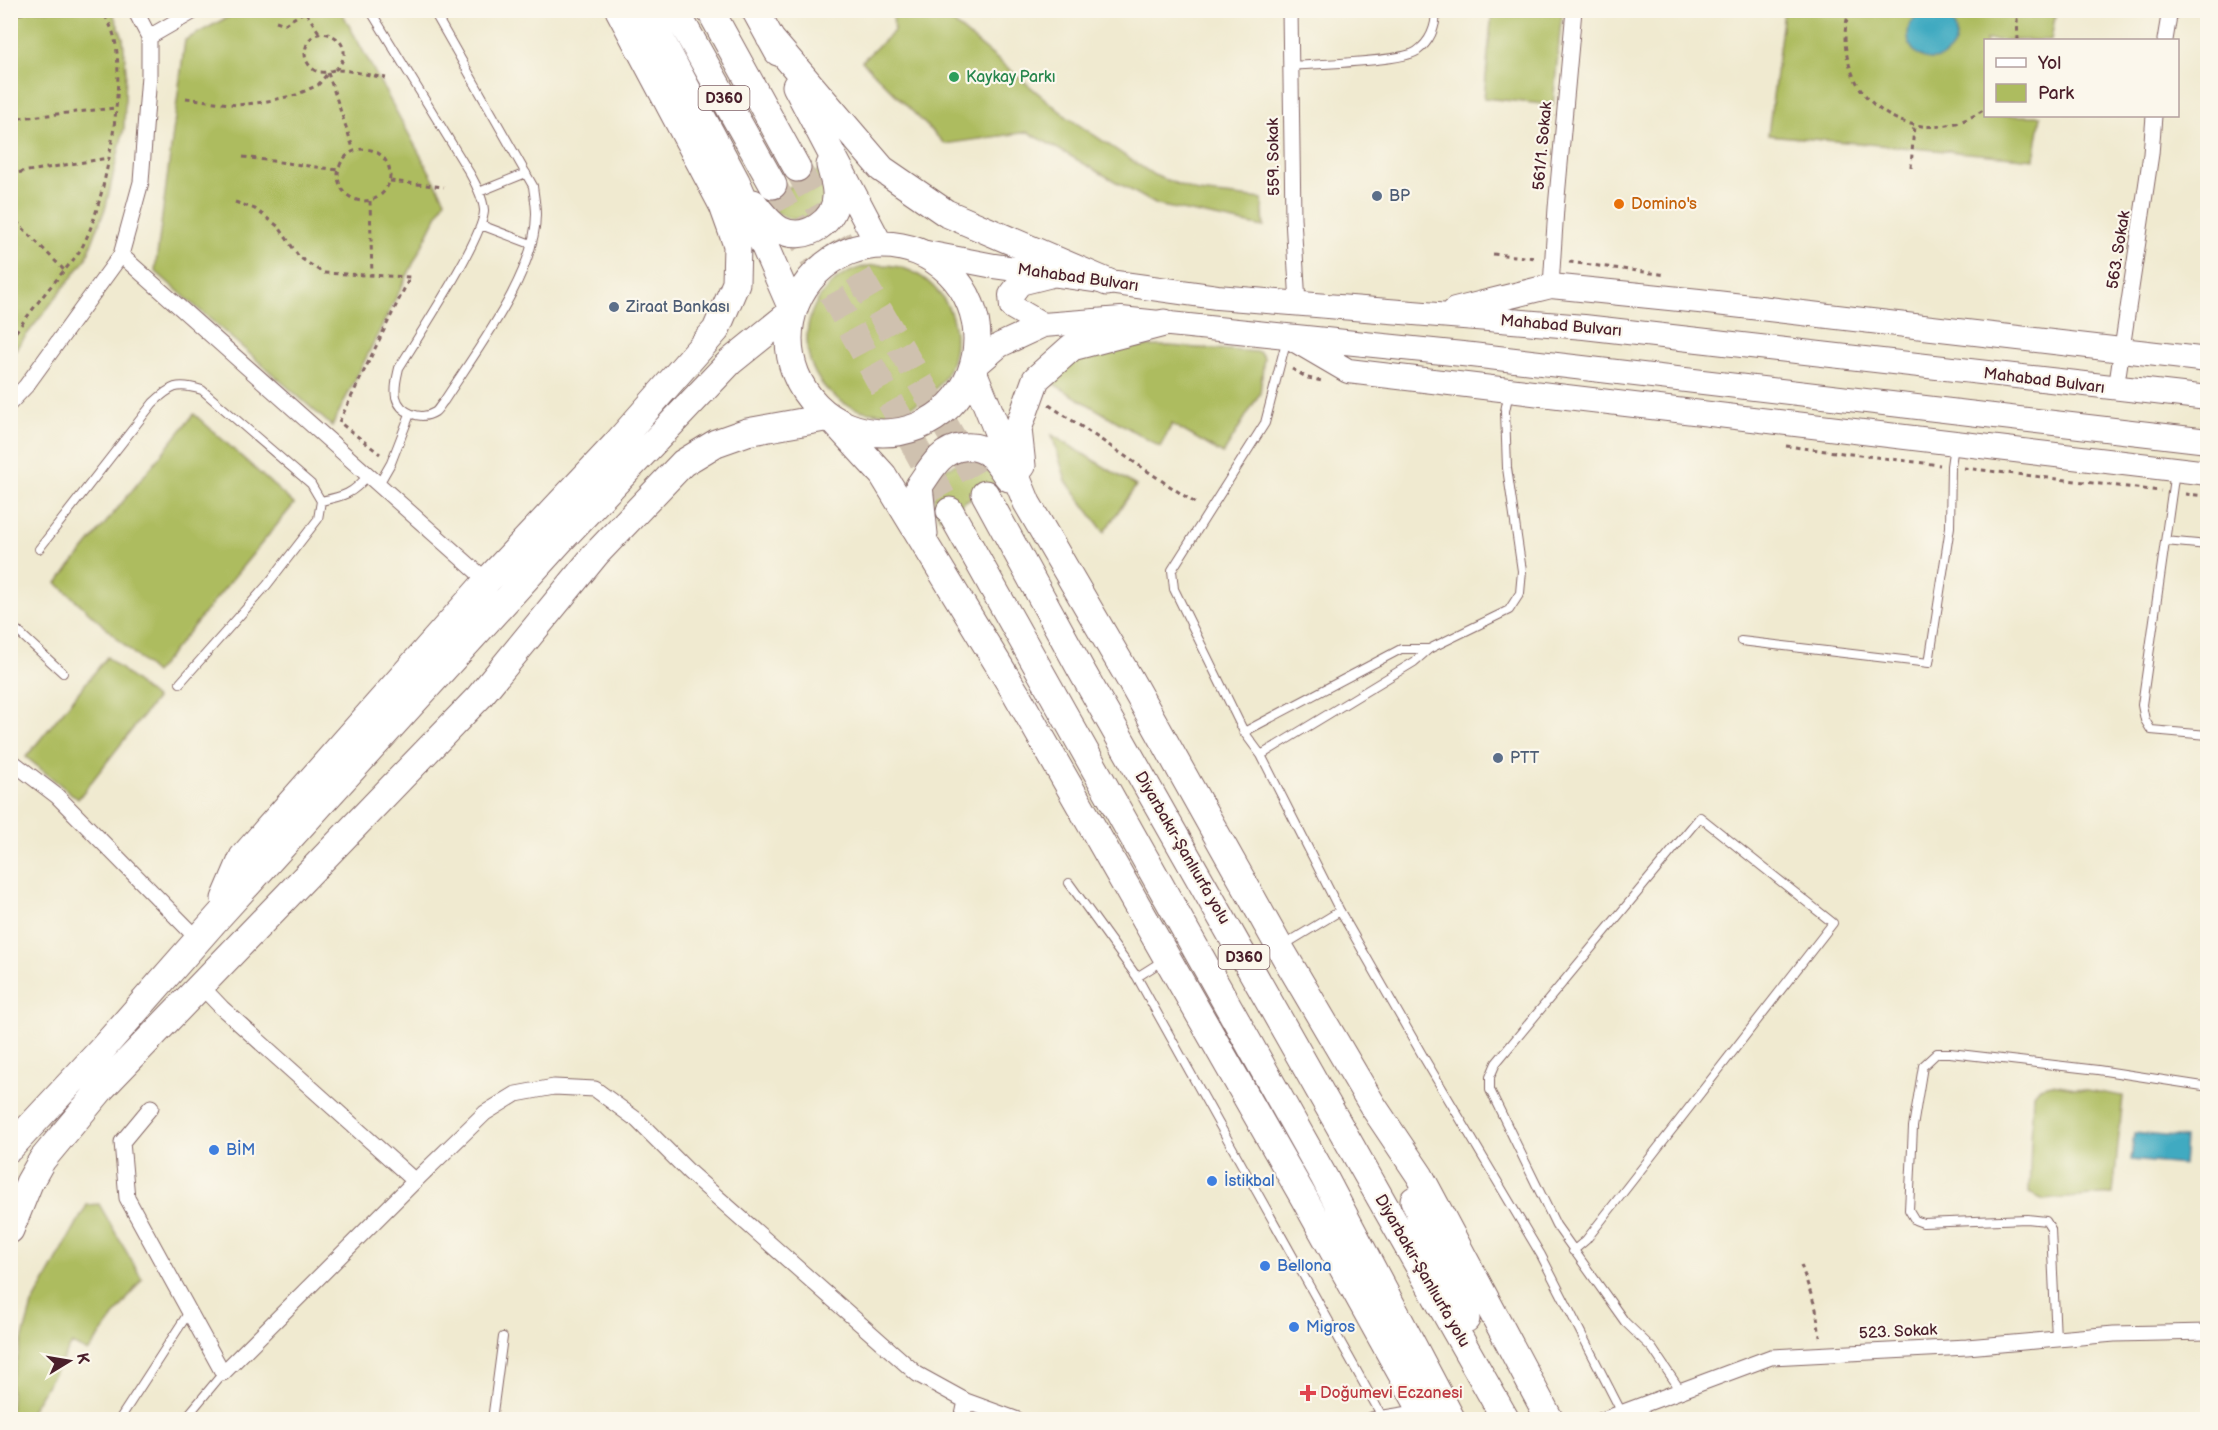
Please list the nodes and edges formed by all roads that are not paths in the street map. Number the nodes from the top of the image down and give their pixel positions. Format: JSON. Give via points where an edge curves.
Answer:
{"nodes":[{"id":1,"x":135,"y":10,"type":"edge"},
{"id":2,"x":196,"y":10,"type":"edge"},
{"id":3,"x":370,"y":10,"type":"edge"},
{"id":4,"x":433,"y":10,"type":"edge"},
{"id":5,"x":619,"y":10,"type":"edge"},
{"id":6,"x":645,"y":10,"type":"edge"},
{"id":7,"x":675,"y":10,"type":"edge"},
{"id":8,"x":710,"y":10,"type":"edge"},
{"id":9,"x":755,"y":10,"type":"edge"},
{"id":10,"x":1290,"y":10,"type":"edge"},
{"id":11,"x":1436,"y":10,"type":"edge"},
{"id":12,"x":1574,"y":10,"type":"edge"},
{"id":13,"x":2170,"y":10,"type":"edge"},
{"id":14,"x":149,"y":37,"type":"junction"},
{"id":15,"x":770,"y":38,"type":"junction"},
{"id":16,"x":2165,"y":39,"type":"edge"},
{"id":17,"x":1291,"y":66,"type":"junction"},
{"id":18,"x":2154,"y":117,"type":"edge"},
{"id":19,"x":823,"y":136,"type":"junction"},
{"id":20,"x":797,"y":168,"type":"tunnel mouth"},
{"id":21,"x":526,"y":173,"type":"junction"},
{"id":22,"x":736,"y":181,"type":"junction"},
{"id":23,"x":773,"y":185,"type":"tunnel mouth"},
{"id":24,"x":479,"y":192,"type":"junction"},
{"id":25,"x":481,"y":225,"type":"junction"},
{"id":26,"x":531,"y":244,"type":"junction"},
{"id":27,"x":879,"y":244,"type":"junction"},
{"id":28,"x":916,"y":251,"type":"junction"},
{"id":29,"x":121,"y":255,"type":"junction"},
{"id":30,"x":1056,"y":274,"type":"junction"},
{"id":31,"x":1107,"y":282,"type":"junction"},
{"id":32,"x":1551,"y":286,"type":"junction"},
{"id":33,"x":1298,"y":303,"type":"junction"},
{"id":34,"x":793,"y":311,"type":"junction"},
{"id":35,"x":1436,"y":315,"type":"junction"},
{"id":36,"x":1164,"y":323,"type":"junction"},
{"id":37,"x":1043,"y":325,"type":"junction"},
{"id":38,"x":1287,"y":336,"type":"junction"},
{"id":39,"x":2123,"y":350,"type":"junction"},
{"id":40,"x":2208,"y":360,"type":"edge"},
{"id":41,"x":972,"y":369,"type":"junction"},
{"id":42,"x":2116,"y":389,"type":"junction"},
{"id":43,"x":1509,"y":390,"type":"junction"},
{"id":44,"x":2208,"y":398,"type":"edge"},
{"id":45,"x":10,"y":403,"type":"edge"},
{"id":46,"x":410,"y":414,"type":"junction"},
{"id":47,"x":830,"y":417,"type":"junction"},
{"id":48,"x":2208,"y":441,"type":"edge"},
{"id":49,"x":1954,"y":444,"type":"junction"},
{"id":50,"x":2175,"y":470,"type":"junction"},
{"id":51,"x":2208,"y":473,"type":"edge"},
{"id":52,"x":374,"y":480,"type":"junction"},
{"id":53,"x":986,"y":494,"type":"tunnel mouth"},
{"id":54,"x":321,"y":501,"type":"junction"},
{"id":55,"x":1027,"y":503,"type":"junction"},
{"id":56,"x":950,"y":511,"type":"tunnel mouth"},
{"id":57,"x":2164,"y":541,"type":"junction"},
{"id":58,"x":925,"y":542,"type":"junction"},
{"id":59,"x":2208,"y":545,"type":"edge"},
{"id":60,"x":39,"y":549,"type":"dead end"},
{"id":61,"x":487,"y":581,"type":"junction"},
{"id":62,"x":10,"y":624,"type":"edge"},
{"id":63,"x":1741,"y":641,"type":"dead end"},
{"id":64,"x":1429,"y":649,"type":"junction"},
{"id":65,"x":63,"y":673,"type":"dead end"},
{"id":66,"x":180,"y":683,"type":"dead end"},
{"id":67,"x":1244,"y":732,"type":"junction"},
{"id":68,"x":2208,"y":735,"type":"edge"},
{"id":69,"x":1260,"y":755,"type":"junction"},
{"id":70,"x":10,"y":760,"type":"edge"},
{"id":71,"x":1069,"y":883,"type":"dead end"},
{"id":72,"x":1340,"y":911,"type":"junction"},
{"id":73,"x":218,"y":917,"type":"junction"},
{"id":74,"x":199,"y":940,"type":"junction"},
{"id":75,"x":1280,"y":948,"type":"junction"},
{"id":76,"x":1167,"y":958,"type":"junction"},
{"id":77,"x":1137,"y":976,"type":"junction"},
{"id":78,"x":201,"y":986,"type":"junction"},
{"id":79,"x":2204,"y":1086,"type":"dead end"},
{"id":80,"x":1373,"y":1106,"type":"junction"},
{"id":81,"x":151,"y":1107,"type":"dead end"},
{"id":82,"x":10,"y":1148,"type":"edge"},
{"id":83,"x":415,"y":1181,"type":"junction"},
{"id":84,"x":10,"y":1230,"type":"edge"},
{"id":85,"x":1573,"y":1251,"type":"junction"},
{"id":86,"x":189,"y":1312,"type":"junction"},
{"id":87,"x":2208,"y":1332,"type":"edge"},
{"id":88,"x":503,"y":1337,"type":"dead end"},
{"id":89,"x":2056,"y":1339,"type":"junction"},
{"id":90,"x":223,"y":1373,"type":"junction"},
{"id":91,"x":1681,"y":1391,"type":"junction"},
{"id":92,"x":966,"y":1401,"type":"junction"},
{"id":93,"x":1622,"y":1413,"type":"junction"},
{"id":94,"x":1644,"y":1413,"type":"edge"},
{"id":95,"x":1436,"y":1414,"type":"edge"},
{"id":96,"x":119,"y":1419,"type":"edge"},
{"id":97,"x":184,"y":1419,"type":"edge"},
{"id":98,"x":492,"y":1419,"type":"edge"},
{"id":99,"x":962,"y":1419,"type":"edge"},
{"id":100,"x":1018,"y":1419,"type":"edge"},
{"id":101,"x":1378,"y":1419,"type":"edge"},
{"id":102,"x":1508,"y":1419,"type":"edge"},
{"id":103,"x":1550,"y":1419,"type":"edge"},
{"id":104,"x":1602,"y":1419,"type":"edge"}],
"edges":[{"from":1,"to":14,"type":"street"},
{"from":2,"to":14,"type":"street"},
{"from":3,"to":24,"type":"lane"},
{"from":4,"to":21,"type":"lane"},
{"from":5,"to":61,"type":"highway","via":[[723,206],[737,245],[736,283],[716,330],[617,443]]},
{"from":6,"to":22,"type":"highway"},
{"from":7,"to":23,"type":"highway","number":"D360"},
{"from":8,"to":20,"type":"highway","number":"D360"},
{"from":9,"to":15,"type":"highway"},
{"from":10,"to":17,"type":"street","name":"559. Sokak"},
{"from":11,"to":17,"type":"lane","via":[[1432,37],[1416,52],[1395,58]]},
{"from":12,"to":32,"type":"street","name":"561/1. Sokak"},
{"from":13,"to":16,"type":"street"},
{"from":14,"to":29,"type":"street","via":[[141,182]]},
{"from":15,"to":19,"type":"highway"},
{"from":15,"to":31,"type":"highway","via":[[882,169],[946,213]]},
{"from":17,"to":33,"type":"street","name":"559. Sokak"},
{"from":18,"to":39,"type":"street","name":"563. Sokak"},
{"from":19,"to":22,"type":"highway","via":[[836,193],[826,221],[815,230],[780,230]]},
{"from":19,"to":27,"type":"highway"},
{"from":21,"to":24,"type":"lane"},
{"from":21,"to":26,"type":"lane","via":[[533,186],[536,215]]},
{"from":22,"to":34,"type":"highway"},
{"from":24,"to":25,"type":"lane","via":[[484,210]]},
{"from":25,"to":26,"type":"lane"},
{"from":25,"to":46,"type":"lane","via":[[399,368],[396,398]]},
{"from":26,"to":46,"type":"lane","via":[[523,273],[444,401],[435,412],[423,416]]},
{"from":27,"to":28,"type":"highway"},
{"from":27,"to":34,"type":"highway","via":[[835,257],[802,290]]},
{"from":28,"to":30,"type":"main road","name":"Mahabad Bulvarı"},
{"from":28,"to":41,"type":"highway","via":[[937,261],[958,282],[972,309],[977,340]]},
{"from":29,"to":45,"type":"street"},
{"from":29,"to":52,"type":"street"},
{"from":30,"to":31,"type":"main road","name":"Mahabad Bulvarı"},
{"from":30,"to":37,"type":"main road","via":[[1020,283],[1011,295],[1012,307]]},
{"from":31,"to":33,"type":"main road","name":"Mahabad Bulvarı"},
{"from":32,"to":35,"type":"main road"},
{"from":32,"to":39,"type":"main road"},
{"from":33,"to":35,"type":"main road","name":"Mahabad Bulvarı"},
{"from":34,"to":47,"type":"highway","via":[[789,341],[794,370],[808,397]]},
{"from":34,"to":73,"type":"highway","via":[[730,362],[608,490]]},
{"from":35,"to":42,"type":"main road","name":"Mahabad Bulvarı","via":[[1584,327]]},
{"from":36,"to":37,"type":"main road","name":"Mahabad Bulvarı","via":[[1121,319]]},
{"from":36,"to":38,"type":"main road","name":"Mahabad Bulvarı"},
{"from":36,"to":55,"type":"highway","via":[[1072,347],[1036,379],[1018,429]]},
{"from":37,"to":41,"type":"main road","name":"Mahabad Bulvarı","via":[[1000,345]]},
{"from":38,"to":43,"type":"main road","via":[[1348,371]]},
{"from":38,"to":48,"type":"main road","name":"Mahabad Bulvarı"},
{"from":38,"to":67,"type":"lane","via":[[1264,423],[1172,570],[1174,589]]},
{"from":39,"to":40,"type":"main road"},
{"from":39,"to":42,"type":"street","name":"563. Sokak"},
{"from":41,"to":47,"type":"highway","via":[[959,395],[939,415],[913,428],[885,433],[856,429]]},
{"from":41,"to":55,"type":"highway"},
{"from":42,"to":44,"type":"main road","name":"Mahabad Bulvarı"},
{"from":43,"to":49,"type":"main road"},
{"from":43,"to":64,"type":"lane","via":[[1505,411],[1507,468],[1522,571],[1520,593],[1509,610]]},
{"from":46,"to":52,"type":"lane","via":[[391,463]]},
{"from":47,"to":58,"type":"highway","via":[[883,474]]},
{"from":47,"to":78,"type":"highway","via":[[747,432],[716,443],[683,463],[596,554],[478,698]]},
{"from":49,"to":50,"type":"main road"},
{"from":49,"to":63,"type":"lane","via":[[1950,527],[1929,663]]},
{"from":50,"to":51,"type":"main road"},
{"from":50,"to":57,"type":"lane"},
{"from":52,"to":54,"type":"lane","via":[[350,494]]},
{"from":52,"to":61,"type":"street"},
{"from":53,"to":102,"type":"highway","name":"Diyarbakır-Şanlıurfa yolu","number":"D360","via":[[1080,668]]},
{"from":54,"to":60,"type":"lane","via":[[311,484],[202,390],[186,385],[169,387]]},
{"from":54,"to":66,"type":"lane","via":[[318,519],[275,576]]},
{"from":55,"to":58,"type":"highway","via":[[992,456],[981,448],[954,450],[940,458],[919,486]]},
{"from":55,"to":75,"type":"highway"},
{"from":56,"to":95,"type":"highway","number":"D360","via":[[1324,1178]]},
{"from":57,"to":59,"type":"lane"},
{"from":57,"to":68,"type":"lane","via":[[2142,705],[2145,720],[2151,730]]},
{"from":58,"to":76,"type":"highway"},
{"from":61,"to":73,"type":"highway","via":[[243,857]]},
{"from":62,"to":65,"type":"lane"},
{"from":64,"to":67,"type":"lane","via":[[1401,649]]},
{"from":64,"to":69,"type":"lane","via":[[1414,662]]},
{"from":67,"to":69,"type":"lane"},
{"from":69,"to":72,"type":"lane"},
{"from":70,"to":74,"type":"street","via":[[57,796]]},
{"from":71,"to":77,"type":"lane"},
{"from":72,"to":75,"type":"lane"},
{"from":72,"to":93,"type":"lane","via":[[1541,1255]]},
{"from":73,"to":74,"type":"highway"},
{"from":74,"to":82,"type":"highway"},
{"from":75,"to":80,"type":"highway"},
{"from":76,"to":77,"type":"lane"},
{"from":76,"to":95,"type":"highway","via":[[1304,1198]]},
{"from":77,"to":101,"type":"lane"},
{"from":78,"to":83,"type":"street"},
{"from":78,"to":84,"type":"highway","via":[[101,1089],[42,1160]]},
{"from":79,"to":89,"type":"lane","via":[[1950,1053],[1937,1053],[1923,1066],[1913,1126],[1909,1210],[1915,1220],[1923,1223],[2046,1221],[2050,1229]]},
{"from":80,"to":102,"type":"highway"},
{"from":80,"to":103,"type":"highway","via":[[1420,1176]]},
{"from":81,"to":86,"type":"street","via":[[122,1142],[127,1198]]},
{"from":83,"to":90,"type":"street"},
{"from":83,"to":92,"type":"street","via":[[485,1113],[516,1094],[554,1087],[595,1089],[638,1120],[690,1173],[917,1374]]},
{"from":85,"to":85,"type":"lane","via":[[1586,1240],[1833,923],[1700,817],[1496,1063],[1490,1077],[1495,1101],[1556,1225]]},
{"from":85,"to":91,"type":"lane","via":[[1625,1322],[1652,1348]]},
{"from":86,"to":90,"type":"street"},
{"from":86,"to":96,"type":"lane"},
{"from":87,"to":89,"type":"street","name":"523. Sokak"},
{"from":88,"to":98,"type":"lane"},
{"from":89,"to":91,"type":"street","name":"523. Sokak","via":[[1771,1357]]},
{"from":90,"to":97,"type":"lane"},
{"from":91,"to":94,"type":"street","name":"523. Sokak"},
{"from":92,"to":99,"type":"street"},
{"from":92,"to":100,"type":"street"},
{"from":93,"to":94,"type":"street","name":"523. Sokak"},
{"from":93,"to":104,"type":"street","name":"523. Sokak"},
{"from":95,"to":101,"type":"street"}]}
